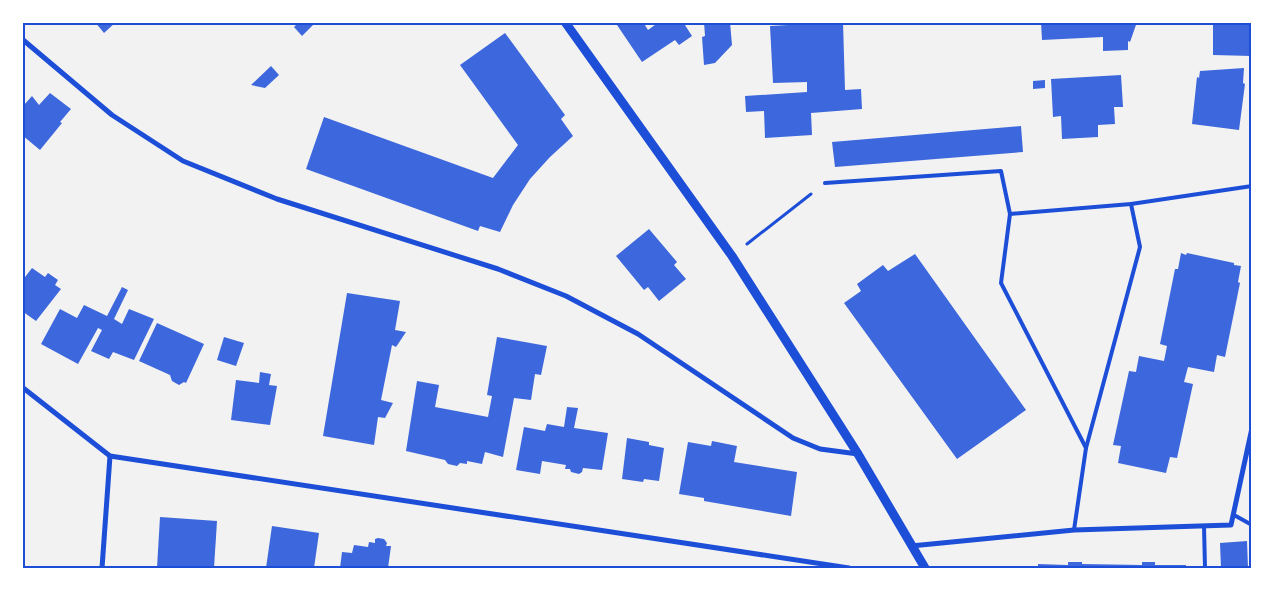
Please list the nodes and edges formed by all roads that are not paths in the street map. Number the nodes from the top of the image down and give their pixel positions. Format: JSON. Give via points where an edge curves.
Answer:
{"nodes":[{"id":1,"x":565,"y":22,"type":"edge"},
{"id":2,"x":22,"y":39,"type":"edge"},
{"id":3,"x":825,"y":183,"type":"road end"},
{"id":4,"x":1252,"y":186,"type":"edge"},
{"id":5,"x":1131,"y":204,"type":"junction"},
{"id":6,"x":1010,"y":214,"type":"junction"},
{"id":7,"x":22,"y":387,"type":"edge"},
{"id":8,"x":1252,"y":428,"type":"edge"},
{"id":9,"x":1086,"y":448,"type":"junction"},
{"id":10,"x":858,"y":454,"type":"junction"},
{"id":11,"x":110,"y":456,"type":"junction"},
{"id":12,"x":1234,"y":515,"type":"junction"},
{"id":13,"x":1252,"y":525,"type":"edge"},
{"id":14,"x":1204,"y":526,"type":"junction"},
{"id":15,"x":1074,"y":530,"type":"junction"},
{"id":16,"x":911,"y":546,"type":"junction"},
{"id":17,"x":102,"y":568,"type":"edge"},
{"id":18,"x":849,"y":568,"type":"edge"},
{"id":19,"x":924,"y":568,"type":"edge"},
{"id":20,"x":1205,"y":568,"type":"edge"}],
"edges":[{"from":1,"to":10,"type":"street","via":[[732,256]]},
{"from":2,"to":10,"type":"street","via":[[112,115],[184,161],[277,199],[498,269],[566,296],[638,334],[793,438],[820,449]]},
{"from":3,"to":6,"type":"lane","via":[[1001,171]]},
{"from":4,"to":5,"type":"lane"},
{"from":5,"to":6,"type":"lane"},
{"from":5,"to":9,"type":"lane","via":[[1140,247]]},
{"from":6,"to":9,"type":"lane","via":[[1001,283]]},
{"from":7,"to":11,"type":"street"},
{"from":8,"to":12,"type":"street"},
{"from":9,"to":15,"type":"lane"},
{"from":10,"to":16,"type":"street"},
{"from":11,"to":17,"type":"street"},
{"from":11,"to":18,"type":"street"},
{"from":12,"to":13,"type":"lane"},
{"from":12,"to":14,"type":"street","via":[[1231,525]]},
{"from":14,"to":15,"type":"street"},
{"from":14,"to":20,"type":"lane"},
{"from":15,"to":16,"type":"street"},
{"from":16,"to":19,"type":"street"}]}
